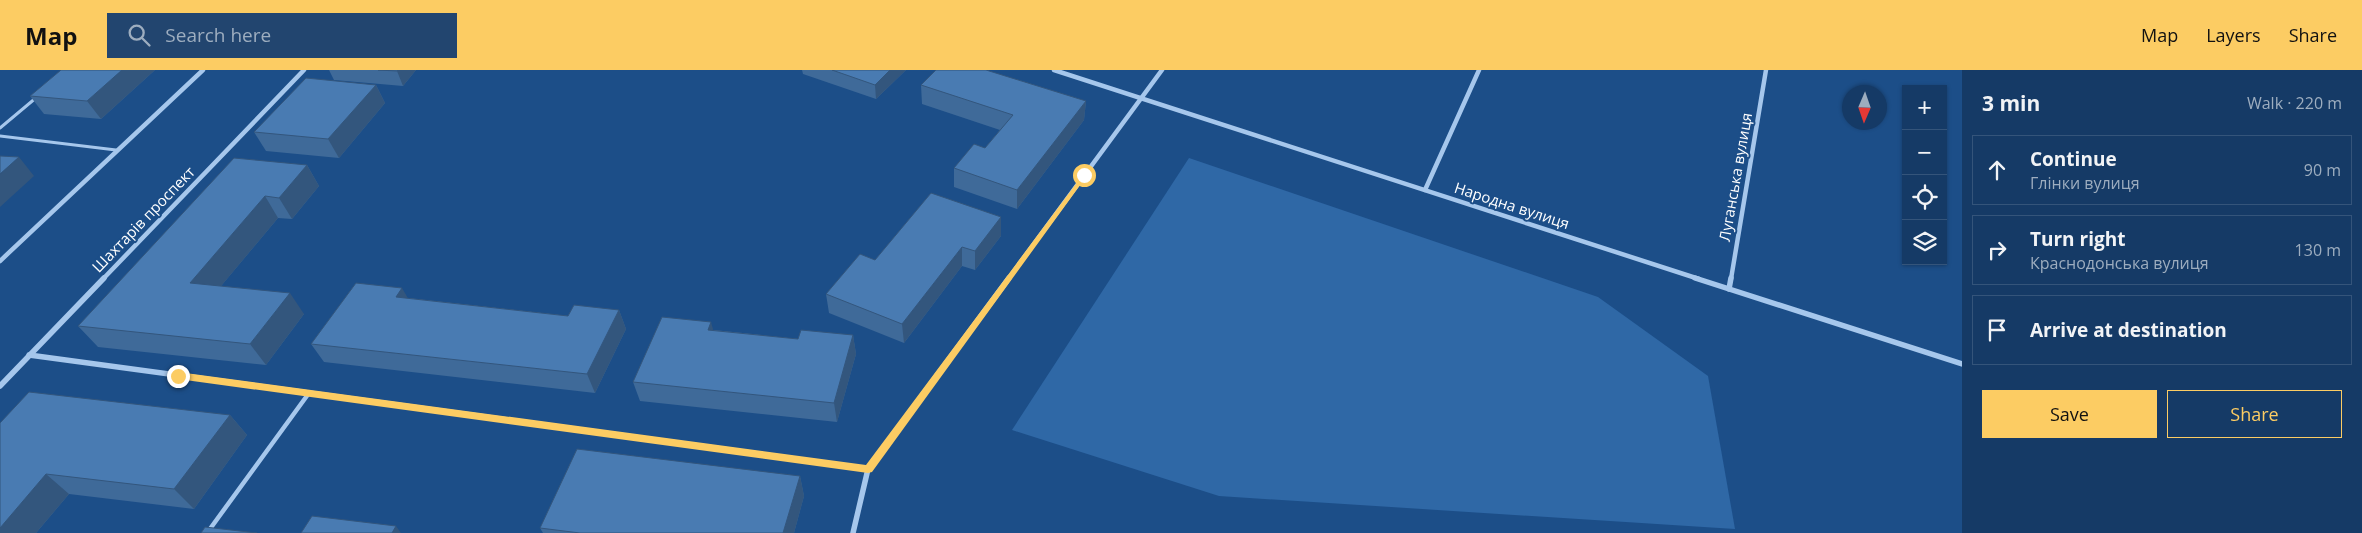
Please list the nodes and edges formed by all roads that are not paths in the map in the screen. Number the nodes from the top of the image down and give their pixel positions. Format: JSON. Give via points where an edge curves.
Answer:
{"nodes":[{"id":1,"x":203,"y":70,"type":"edge"},
{"id":2,"x":304,"y":70,"type":"edge"},
{"id":3,"x":1054,"y":70,"type":"edge"},
{"id":4,"x":1162,"y":70,"type":"edge"},
{"id":5,"x":1479,"y":70,"type":"edge"},
{"id":6,"x":1766,"y":70,"type":"edge"},
{"id":7,"x":38,"y":96,"type":"edge"},
{"id":8,"x":1140,"y":98,"type":"junction"},
{"id":9,"x":0,"y":128,"type":"edge"},
{"id":10,"x":0,"y":136,"type":"edge"},
{"id":11,"x":116,"y":150,"type":"junction"},
{"id":12,"x":1425,"y":190,"type":"junction"},
{"id":13,"x":0,"y":261,"type":"edge"},
{"id":14,"x":1729,"y":289,"type":"junction"},
{"id":15,"x":29,"y":355,"type":"junction"},
{"id":16,"x":1962,"y":364,"type":"edge"},
{"id":17,"x":0,"y":386,"type":"edge"},
{"id":18,"x":309,"y":393,"type":"junction"},
{"id":19,"x":868,"y":469,"type":"junction"},
{"id":20,"x":207,"y":533,"type":"edge"},
{"id":21,"x":853,"y":533,"type":"edge"}],
"edges":[{"from":1,"to":11,"type":"street"},
{"from":2,"to":15,"type":"street","name":"Шахтарів проспект"},
{"from":3,"to":8,"type":"street","name":"Народна вулиця"},
{"from":4,"to":8,"type":"street"},
{"from":5,"to":12,"type":"street"},
{"from":6,"to":14,"type":"street","name":"Луганська вулиця"},
{"from":7,"to":9,"type":"lane"},
{"from":8,"to":12,"type":"street","name":"Народна вулиця"},
{"from":8,"to":19,"type":"street"},
{"from":10,"to":11,"type":"lane"},
{"from":11,"to":13,"type":"street"},
{"from":12,"to":14,"type":"street","name":"Народна вулиця"},
{"from":14,"to":16,"type":"street","name":"Народна вулиця"},
{"from":15,"to":17,"type":"street","name":"Шахтарів проспект"},
{"from":15,"to":18,"type":"street"},
{"from":18,"to":19,"type":"street"},
{"from":18,"to":20,"type":"lane"},
{"from":19,"to":21,"type":"street"}]}
